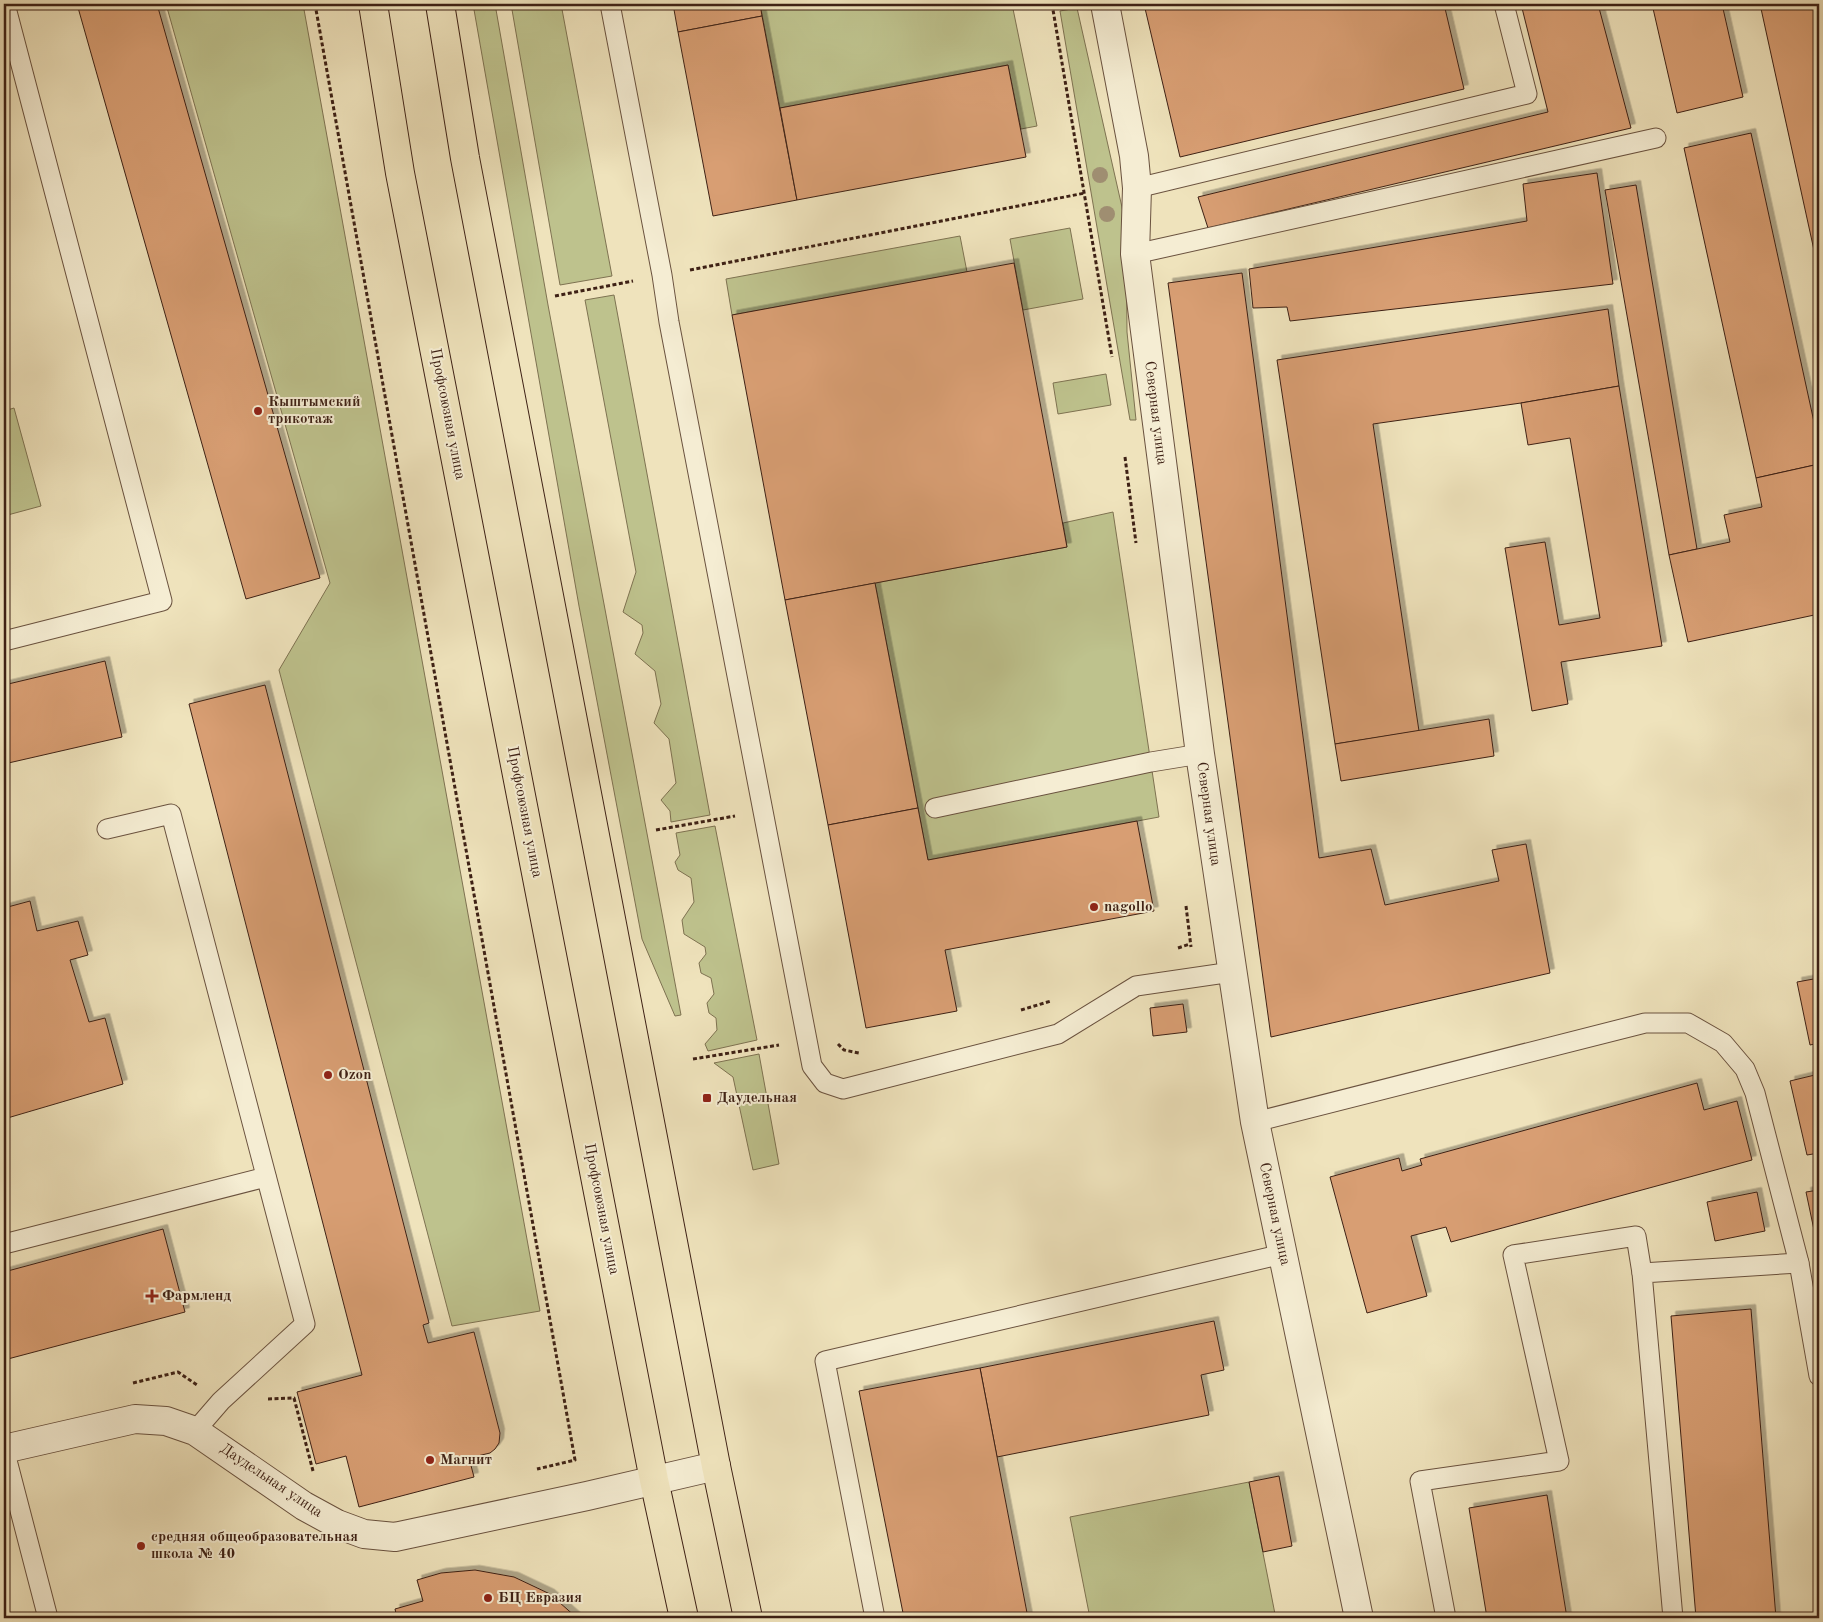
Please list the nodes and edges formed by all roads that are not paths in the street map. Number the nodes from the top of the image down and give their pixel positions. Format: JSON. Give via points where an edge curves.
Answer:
{"nodes":[{"id":1,"x":5,"y":4,"type":"edge"},
{"id":2,"x":373,"y":4,"type":"edge"},
{"id":3,"x":440,"y":4,"type":"edge"},
{"id":4,"x":610,"y":4,"type":"edge"},
{"id":5,"x":1105,"y":4,"type":"edge"},
{"id":6,"x":1504,"y":4,"type":"edge"},
{"id":7,"x":1656,"y":138,"type":"dead end"},
{"id":8,"x":1136,"y":188,"type":"junction"},
{"id":9,"x":1135,"y":254,"type":"junction"},
{"id":10,"x":4,"y":640,"type":"edge"},
{"id":11,"x":1200,"y":754,"type":"junction"},
{"id":12,"x":935,"y":808,"type":"dead end"},
{"id":13,"x":107,"y":829,"type":"dead end"},
{"id":14,"x":1232,"y":972,"type":"junction"},
{"id":15,"x":1255,"y":1122,"type":"junction"},
{"id":16,"x":266,"y":1177,"type":"junction"},
{"id":17,"x":4,"y":1244,"type":"edge"},
{"id":18,"x":1283,"y":1254,"type":"junction"},
{"id":19,"x":1799,"y":1263,"type":"junction"},
{"id":20,"x":1642,"y":1273,"type":"junction"},
{"id":21,"x":1819,"y":1376,"type":"edge"},
{"id":22,"x":195,"y":1431,"type":"junction"},
{"id":23,"x":4,"y":1449,"type":"edge"},
{"id":24,"x":716,"y":1466,"type":"junction"},
{"id":25,"x":654,"y":1480,"type":"junction"},
{"id":26,"x":49,"y":1618,"type":"edge"},
{"id":27,"x":684,"y":1618,"type":"edge"},
{"id":28,"x":748,"y":1618,"type":"edge"},
{"id":29,"x":875,"y":1618,"type":"edge"},
{"id":30,"x":1359,"y":1618,"type":"edge"},
{"id":31,"x":1446,"y":1618,"type":"edge"},
{"id":32,"x":1672,"y":1618,"type":"edge"}],
"edges":[{"from":1,"to":10,"type":"lane","via":[[162,601]]},
{"from":2,"to":25,"type":"main road","name":"Профсоюзная улица","via":[[400,173]]},
{"from":3,"to":24,"type":"main road","via":[[466,158]]},
{"from":4,"to":14,"type":"lane","via":[[812,1066],[825,1083],[843,1090],[1058,1034],[1136,986]]},
{"from":5,"to":8,"type":"street","name":"Северная улица","via":[[1134,156]]},
{"from":6,"to":8,"type":"lane","via":[[1527,94]]},
{"from":7,"to":9,"type":"lane"},
{"from":8,"to":9,"type":"street","name":"Северная улица"},
{"from":9,"to":11,"type":"street","name":"Северная улица"},
{"from":11,"to":12,"type":"lane"},
{"from":11,"to":14,"type":"street","name":"Северная улица"},
{"from":13,"to":16,"type":"lane","via":[[171,814]]},
{"from":14,"to":15,"type":"street","name":"Северная улица"},
{"from":15,"to":18,"type":"street","name":"Северная улица"},
{"from":15,"to":19,"type":"lane","via":[[1645,1022],[1688,1022],[1722,1043],[1745,1069],[1755,1092]]},
{"from":16,"to":17,"type":"lane"},
{"from":16,"to":22,"type":"lane","via":[[305,1324],[221,1401]]},
{"from":18,"to":29,"type":"lane","via":[[825,1361]]},
{"from":18,"to":30,"type":"street","name":"Северная улица"},
{"from":19,"to":20,"type":"lane"},
{"from":19,"to":21,"type":"lane"},
{"from":20,"to":31,"type":"lane","via":[[1636,1236],[1513,1255],[1559,1461],[1420,1481]]},
{"from":20,"to":32,"type":"lane"},
{"from":22,"to":23,"type":"street","name":"Даудельная улица","via":[[166,1421],[135,1419]]},
{"from":22,"to":25,"type":"street","name":"Даудельная улица","via":[[304,1506],[337,1524],[380,1536],[395,1537]]},
{"from":23,"to":26,"type":"lane"},
{"from":24,"to":25,"type":"street","name":"Даудельная улица"},
{"from":24,"to":28,"type":"main road"},
{"from":25,"to":27,"type":"main road","name":"Профсоюзная улица"}]}
